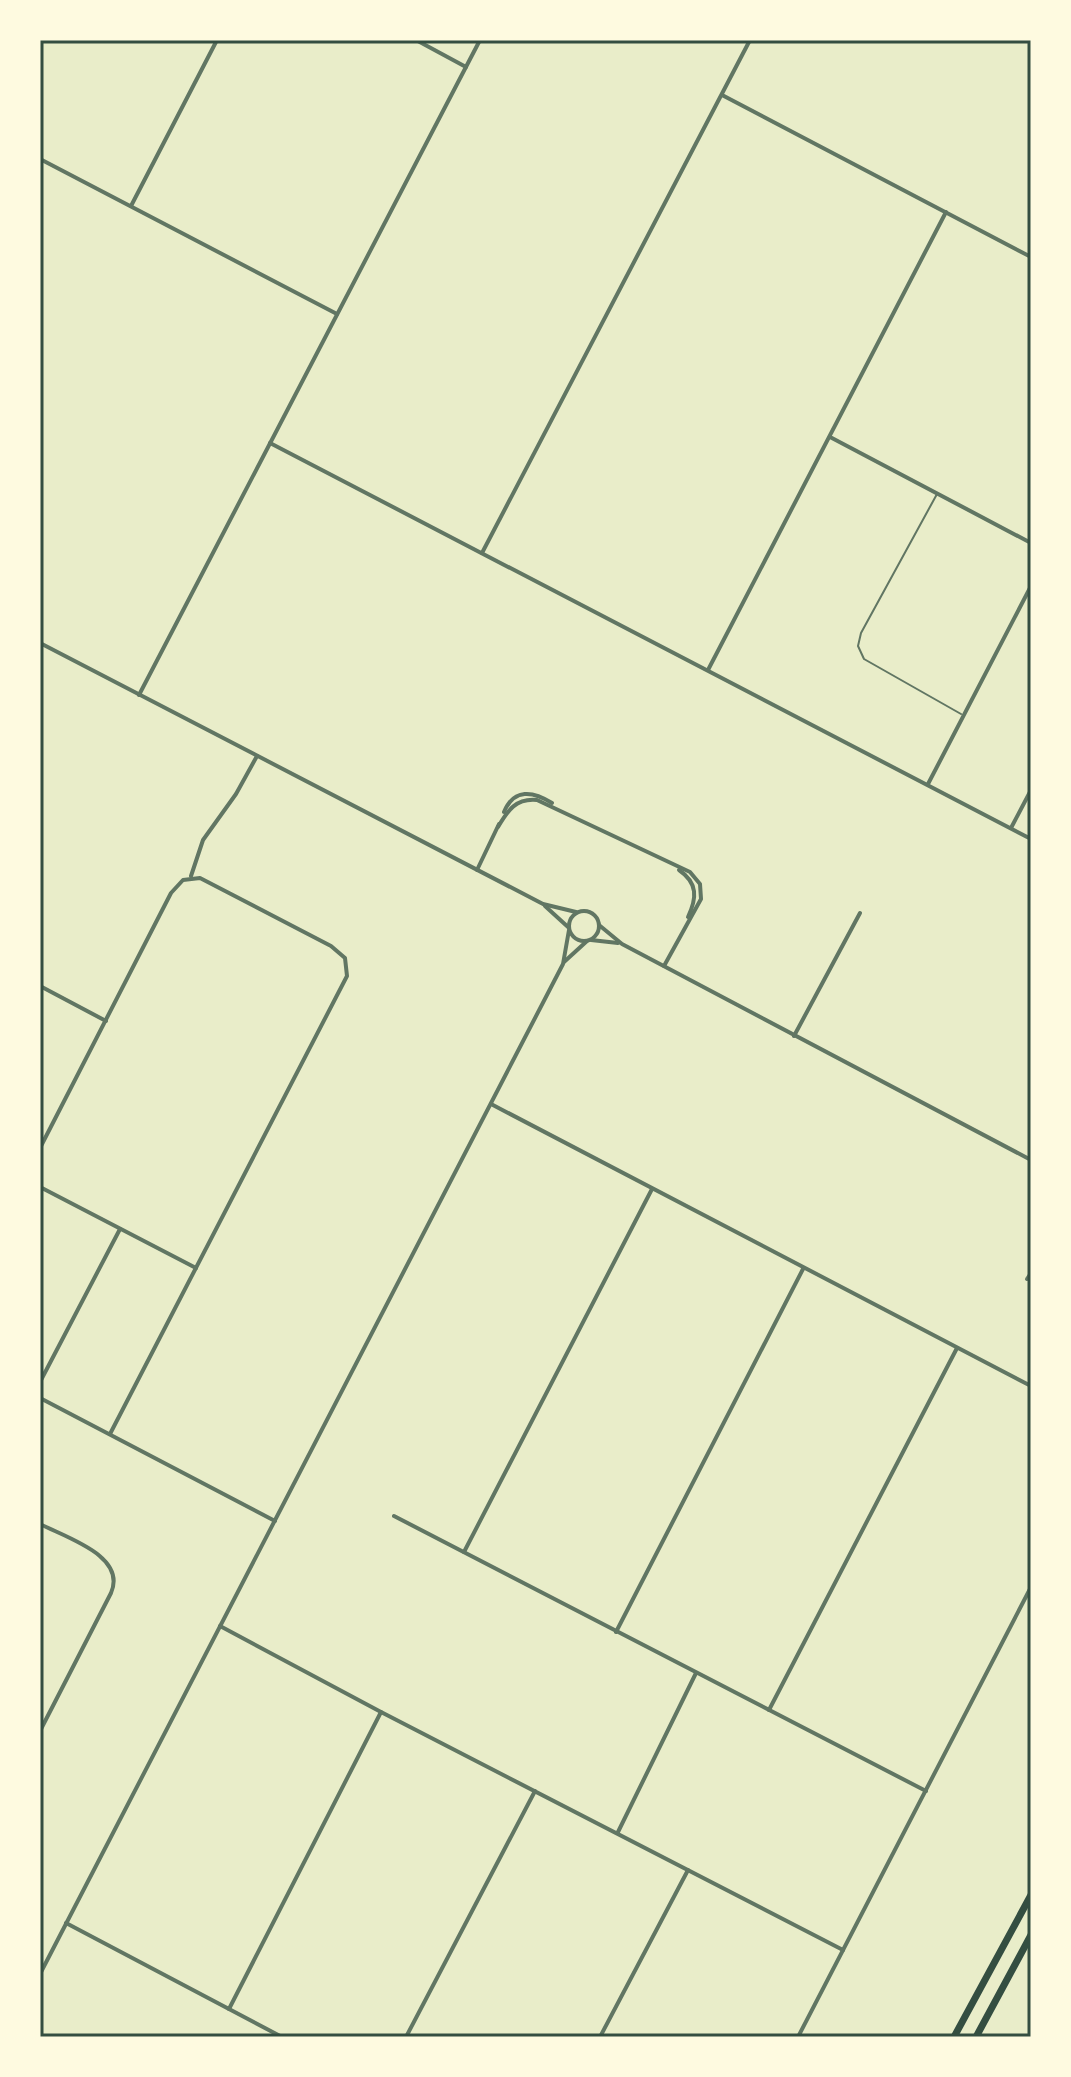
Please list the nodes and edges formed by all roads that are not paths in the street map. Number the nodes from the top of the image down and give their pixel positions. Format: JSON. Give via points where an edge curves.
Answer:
{"nodes":[{"id":1,"x":217,"y":40,"type":"edge"},
{"id":2,"x":416,"y":40,"type":"edge"},
{"id":3,"x":480,"y":40,"type":"edge"},
{"id":4,"x":750,"y":40,"type":"edge"},
{"id":5,"x":466,"y":67,"type":"junction"},
{"id":6,"x":722,"y":95,"type":"junction"},
{"id":7,"x":40,"y":159,"type":"edge"},
{"id":8,"x":131,"y":206,"type":"junction"},
{"id":9,"x":946,"y":212,"type":"junction"},
{"id":10,"x":1031,"y":257,"type":"edge"},
{"id":11,"x":337,"y":314,"type":"junction"},
{"id":12,"x":830,"y":437,"type":"junction"},
{"id":13,"x":270,"y":443,"type":"junction"},
{"id":14,"x":937,"y":493,"type":"junction"},
{"id":15,"x":1031,"y":543,"type":"edge"},
{"id":16,"x":482,"y":553,"type":"junction"},
{"id":17,"x":1031,"y":586,"type":"edge"},
{"id":18,"x":40,"y":643,"type":"edge"},
{"id":19,"x":708,"y":670,"type":"junction"},
{"id":20,"x":139,"y":695,"type":"junction"},
{"id":21,"x":964,"y":715,"type":"junction"},
{"id":22,"x":257,"y":756,"type":"junction"},
{"id":23,"x":928,"y":784,"type":"junction"},
{"id":24,"x":1031,"y":790,"type":"edge"},
{"id":25,"x":1011,"y":828,"type":"junction"},
{"id":26,"x":1031,"y":839,"type":"edge"},
{"id":27,"x":477,"y":870,"type":"junction"},
{"id":28,"x":191,"y":877,"type":"junction"},
{"id":29,"x":543,"y":904,"type":"junction"},
{"id":30,"x":576,"y":912,"type":"junction"},
{"id":31,"x":860,"y":913,"type":"dead end"},
{"id":32,"x":599,"y":925,"type":"junction"},
{"id":33,"x":569,"y":929,"type":"junction"},
{"id":34,"x":588,"y":940,"type":"junction"},
{"id":35,"x":622,"y":944,"type":"junction"},
{"id":36,"x":563,"y":964,"type":"junction"},
{"id":37,"x":664,"y":966,"type":"junction"},
{"id":38,"x":40,"y":986,"type":"edge"},
{"id":39,"x":106,"y":1021,"type":"junction"},
{"id":40,"x":794,"y":1036,"type":"junction"},
{"id":41,"x":491,"y":1103,"type":"junction"},
{"id":42,"x":40,"y":1148,"type":"edge"},
{"id":43,"x":1031,"y":1160,"type":"edge"},
{"id":44,"x":40,"y":1187,"type":"edge"},
{"id":45,"x":652,"y":1189,"type":"junction"},
{"id":46,"x":120,"y":1229,"type":"junction"},
{"id":47,"x":196,"y":1268,"type":"junction"},
{"id":48,"x":803,"y":1269,"type":"junction"},
{"id":49,"x":1031,"y":1273,"type":"edge"},
{"id":50,"x":1027,"y":1279,"type":"dead end"},
{"id":51,"x":957,"y":1348,"type":"junction"},
{"id":52,"x":40,"y":1382,"type":"edge"},
{"id":53,"x":1031,"y":1386,"type":"edge"},
{"id":54,"x":40,"y":1398,"type":"edge"},
{"id":55,"x":110,"y":1434,"type":"junction"},
{"id":56,"x":394,"y":1516,"type":"dead end"},
{"id":57,"x":275,"y":1521,"type":"junction"},
{"id":58,"x":40,"y":1524,"type":"edge"},
{"id":59,"x":464,"y":1552,"type":"junction"},
{"id":60,"x":1031,"y":1587,"type":"edge"},
{"id":61,"x":220,"y":1626,"type":"junction"},
{"id":62,"x":616,"y":1632,"type":"junction"},
{"id":63,"x":696,"y":1672,"type":"junction"},
{"id":64,"x":769,"y":1710,"type":"junction"},
{"id":65,"x":381,"y":1712,"type":"junction"},
{"id":66,"x":40,"y":1731,"type":"edge"},
{"id":67,"x":535,"y":1790,"type":"junction"},
{"id":68,"x":926,"y":1791,"type":"junction"},
{"id":69,"x":618,"y":1832,"type":"junction"},
{"id":70,"x":688,"y":1870,"type":"junction"},
{"id":71,"x":1031,"y":1895,"type":"edge"},
{"id":72,"x":66,"y":1923,"type":"junction"},
{"id":73,"x":1031,"y":1935,"type":"edge"},
{"id":74,"x":843,"y":1950,"type":"junction"},
{"id":75,"x":40,"y":1974,"type":"edge"},
{"id":76,"x":229,"y":2009,"type":"junction"},
{"id":77,"x":282,"y":2037,"type":"edge"},
{"id":78,"x":406,"y":2037,"type":"edge"},
{"id":79,"x":600,"y":2037,"type":"edge"},
{"id":80,"x":798,"y":2037,"type":"edge"},
{"id":81,"x":954,"y":2037,"type":"edge"},
{"id":82,"x":976,"y":2037,"type":"edge"}],
"edges":[{"from":1,"to":8,"type":"street"},
{"from":2,"to":5,"type":"street"},
{"from":3,"to":5,"type":"street"},
{"from":4,"to":6,"type":"street"},
{"from":5,"to":11,"type":"street"},
{"from":6,"to":9,"type":"street"},
{"from":6,"to":16,"type":"street"},
{"from":7,"to":8,"type":"street"},
{"from":8,"to":11,"type":"street"},
{"from":9,"to":10,"type":"street"},
{"from":9,"to":12,"type":"street"},
{"from":11,"to":13,"type":"street"},
{"from":12,"to":14,"type":"street"},
{"from":12,"to":19,"type":"street"},
{"from":13,"to":16,"type":"street"},
{"from":13,"to":20,"type":"street"},
{"from":14,"to":15,"type":"street"},
{"from":14,"to":21,"type":"lane","via":[[858,646],[864,659]]},
{"from":16,"to":19,"type":"street"},
{"from":17,"to":21,"type":"street"},
{"from":18,"to":20,"type":"street"},
{"from":19,"to":23,"type":"street"},
{"from":20,"to":22,"type":"street"},
{"from":21,"to":23,"type":"street"},
{"from":22,"to":27,"type":"street"},
{"from":22,"to":28,"type":"street","via":[[203,840]]},
{"from":23,"to":25,"type":"street"},
{"from":24,"to":25,"type":"street"},
{"from":25,"to":26,"type":"street"},
{"from":27,"to":29,"type":"street"},
{"from":27,"to":37,"type":"street","via":[[510,808],[528,799],[571,814],[671,864],[687,876],[695,900]]},
{"from":28,"to":39,"type":"street","via":[[175,885]]},
{"from":28,"to":47,"type":"street","via":[[339,950],[348,967]]},
{"from":29,"to":30,"type":"street"},
{"from":29,"to":33,"type":"street"},
{"from":30,"to":32,"type":"street","via":[[591,912]]},
{"from":30,"to":33,"type":"street"},
{"from":31,"to":40,"type":"street"},
{"from":32,"to":34,"type":"street"},
{"from":32,"to":35,"type":"street"},
{"from":33,"to":34,"type":"street","via":[[576,939]]},
{"from":33,"to":36,"type":"street"},
{"from":34,"to":35,"type":"street"},
{"from":34,"to":36,"type":"street"},
{"from":35,"to":37,"type":"street"},
{"from":36,"to":41,"type":"street"},
{"from":37,"to":40,"type":"street"},
{"from":38,"to":39,"type":"street"},
{"from":39,"to":42,"type":"street"},
{"from":40,"to":43,"type":"street"},
{"from":41,"to":45,"type":"street"},
{"from":41,"to":57,"type":"street"},
{"from":44,"to":46,"type":"street"},
{"from":45,"to":48,"type":"street"},
{"from":45,"to":59,"type":"street"},
{"from":46,"to":47,"type":"street"},
{"from":46,"to":52,"type":"street"},
{"from":47,"to":55,"type":"street"},
{"from":48,"to":51,"type":"street"},
{"from":48,"to":62,"type":"street"},
{"from":49,"to":50,"type":"street"},
{"from":51,"to":53,"type":"street"},
{"from":51,"to":64,"type":"street"},
{"from":54,"to":55,"type":"street"},
{"from":55,"to":57,"type":"street"},
{"from":56,"to":59,"type":"street"},
{"from":57,"to":61,"type":"street"},
{"from":58,"to":66,"type":"street","via":[[107,1560],[115,1576]]},
{"from":59,"to":62,"type":"street"},
{"from":60,"to":68,"type":"street"},
{"from":61,"to":65,"type":"street"},
{"from":61,"to":72,"type":"street"},
{"from":62,"to":63,"type":"street"},
{"from":63,"to":64,"type":"street"},
{"from":63,"to":69,"type":"street"},
{"from":64,"to":68,"type":"street"},
{"from":65,"to":67,"type":"street"},
{"from":65,"to":76,"type":"street"},
{"from":67,"to":69,"type":"street"},
{"from":67,"to":78,"type":"street"},
{"from":68,"to":74,"type":"street"},
{"from":69,"to":70,"type":"street"},
{"from":70,"to":74,"type":"street"},
{"from":70,"to":79,"type":"street"},
{"from":71,"to":81,"type":"main road"},
{"from":72,"to":75,"type":"street"},
{"from":72,"to":76,"type":"street"},
{"from":73,"to":82,"type":"main road"},
{"from":74,"to":80,"type":"street"},
{"from":76,"to":77,"type":"street"}]}
